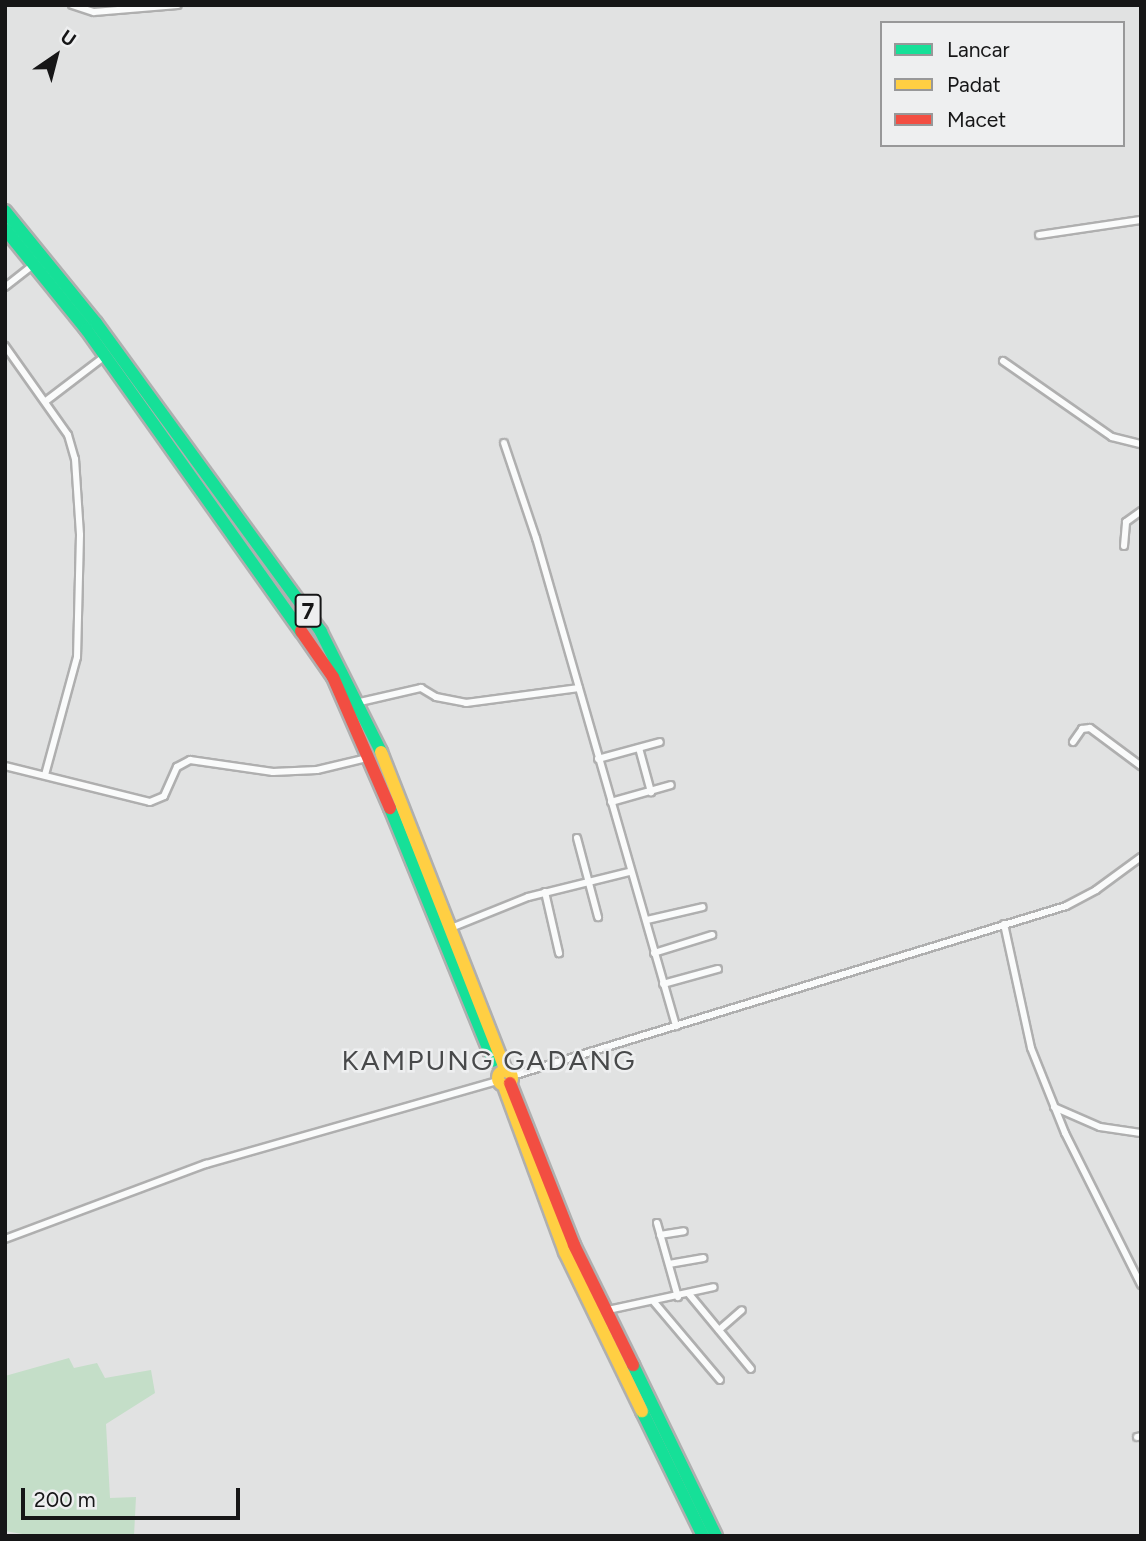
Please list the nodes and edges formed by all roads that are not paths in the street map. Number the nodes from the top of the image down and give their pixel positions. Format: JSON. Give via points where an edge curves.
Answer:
{"nodes":[{"id":1,"x":72,"y":5,"type":"edge"},
{"id":2,"x":178,"y":5,"type":"edge"},
{"id":3,"x":7,"y":215,"type":"edge"},
{"id":4,"x":1141,"y":220,"type":"edge"},
{"id":5,"x":5,"y":229,"type":"edge"},
{"id":6,"x":1039,"y":235,"type":"dead end"},
{"id":7,"x":34,"y":264,"type":"junction"},
{"id":8,"x":5,"y":287,"type":"edge"},
{"id":9,"x":5,"y":346,"type":"edge"},
{"id":10,"x":106,"y":356,"type":"junction"},
{"id":11,"x":1003,"y":361,"type":"dead end"},
{"id":12,"x":46,"y":401,"type":"junction"},
{"id":13,"x":504,"y":443,"type":"dead end"},
{"id":14,"x":1141,"y":444,"type":"edge"},
{"id":15,"x":218,"y":485,"type":"junction"},
{"id":16,"x":206,"y":492,"type":"junction"},
{"id":17,"x":1141,"y":511,"type":"edge"},
{"id":18,"x":1124,"y":546,"type":"dead end"},
{"id":19,"x":579,"y":688,"type":"junction"},
{"id":20,"x":353,"y":704,"type":"junction"},
{"id":21,"x":660,"y":742,"type":"dead end"},
{"id":22,"x":1073,"y":742,"type":"dead end"},
{"id":23,"x":639,"y":748,"type":"junction"},
{"id":24,"x":367,"y":758,"type":"junction"},
{"id":25,"x":598,"y":759,"type":"junction"},
{"id":26,"x":5,"y":766,"type":"edge"},
{"id":27,"x":1141,"y":766,"type":"edge"},
{"id":28,"x":45,"y":775,"type":"junction"},
{"id":29,"x":671,"y":785,"type":"dead end"},
{"id":30,"x":651,"y":792,"type":"junction"},
{"id":31,"x":611,"y":802,"type":"junction"},
{"id":32,"x":577,"y":838,"type":"dead end"},
{"id":33,"x":1141,"y":857,"type":"edge"},
{"id":34,"x":629,"y":872,"type":"junction"},
{"id":35,"x":590,"y":882,"type":"junction"},
{"id":36,"x":545,"y":892,"type":"junction"},
{"id":37,"x":702,"y":907,"type":"dead end"},
{"id":38,"x":598,"y":917,"type":"dead end"},
{"id":39,"x":647,"y":920,"type":"junction"},
{"id":40,"x":1004,"y":924,"type":"junction"},
{"id":41,"x":451,"y":928,"type":"junction"},
{"id":42,"x":712,"y":935,"type":"dead end"},
{"id":43,"x":559,"y":953,"type":"dead end"},
{"id":44,"x":654,"y":953,"type":"junction"},
{"id":45,"x":718,"y":969,"type":"dead end"},
{"id":46,"x":663,"y":984,"type":"junction"},
{"id":47,"x":676,"y":1027,"type":"junction"},
{"id":48,"x":505,"y":1078,"type":"junction"},
{"id":49,"x":1054,"y":1107,"type":"junction"},
{"id":50,"x":1141,"y":1133,"type":"edge"},
{"id":51,"x":657,"y":1223,"type":"dead end"},
{"id":52,"x":684,"y":1231,"type":"dead end"},
{"id":53,"x":660,"y":1235,"type":"junction"},
{"id":54,"x":5,"y":1239,"type":"edge"},
{"id":55,"x":703,"y":1258,"type":"dead end"},
{"id":56,"x":669,"y":1264,"type":"junction"},
{"id":57,"x":587,"y":1284,"type":"junction"},
{"id":58,"x":1141,"y":1285,"type":"edge"},
{"id":59,"x":714,"y":1287,"type":"dead end"},
{"id":60,"x":689,"y":1294,"type":"junction"},
{"id":61,"x":678,"y":1297,"type":"junction"},
{"id":62,"x":654,"y":1302,"type":"junction"},
{"id":63,"x":608,"y":1310,"type":"junction"},
{"id":64,"x":742,"y":1310,"type":"dead end"},
{"id":65,"x":719,"y":1330,"type":"junction"},
{"id":66,"x":751,"y":1369,"type":"dead end"},
{"id":67,"x":720,"y":1380,"type":"dead end"},
{"id":68,"x":703,"y":1536,"type":"edge"},
{"id":69,"x":716,"y":1536,"type":"edge"}],
"edges":[{"from":1,"to":2,"type":"street","via":[[94,12]]},
{"from":3,"to":15,"type":"highway","number":"7","via":[[54,267]]},
{"from":4,"to":6,"type":"street"},
{"from":5,"to":7,"type":"highway","number":"7"},
{"from":7,"to":8,"type":"street"},
{"from":7,"to":10,"type":"highway","number":"7"},
{"from":9,"to":12,"type":"street"},
{"from":10,"to":12,"type":"street"},
{"from":10,"to":16,"type":"highway","number":"7"},
{"from":11,"to":14,"type":"street","via":[[1112,437]]},
{"from":12,"to":28,"type":"street","via":[[73,447],[80,535],[76,670]]},
{"from":13,"to":19,"type":"street"},
{"from":15,"to":16,"type":"highway"},
{"from":15,"to":20,"type":"highway","number":"7","via":[[304,606]]},
{"from":16,"to":20,"type":"highway","number":"7"},
{"from":17,"to":18,"type":"street","via":[[1126,522]]},
{"from":19,"to":20,"type":"street","via":[[466,703],[436,697],[421,688]]},
{"from":19,"to":25,"type":"street"},
{"from":20,"to":24,"type":"highway","number":"7"},
{"from":20,"to":41,"type":"highway","number":"7"},
{"from":21,"to":23,"type":"street"},
{"from":22,"to":27,"type":"street","via":[[1083,729],[1090,729]]},
{"from":23,"to":25,"type":"street"},
{"from":23,"to":30,"type":"street"},
{"from":24,"to":28,"type":"street","via":[[317,770],[273,772],[190,760],[177,767],[164,796],[150,802]]},
{"from":24,"to":48,"type":"highway","number":"7"},
{"from":25,"to":31,"type":"street"},
{"from":26,"to":28,"type":"street"},
{"from":29,"to":30,"type":"street"},
{"from":30,"to":31,"type":"street"},
{"from":31,"to":34,"type":"street"},
{"from":32,"to":35,"type":"street"},
{"from":33,"to":40,"type":"street","via":[[1074,902]]},
{"from":34,"to":35,"type":"street"},
{"from":34,"to":39,"type":"street"},
{"from":35,"to":36,"type":"street"},
{"from":35,"to":38,"type":"street"},
{"from":36,"to":41,"type":"street"},
{"from":36,"to":43,"type":"street"},
{"from":37,"to":39,"type":"street"},
{"from":39,"to":44,"type":"street"},
{"from":40,"to":47,"type":"street"},
{"from":40,"to":49,"type":"street","via":[[1025,1031]]},
{"from":41,"to":48,"type":"highway","number":"7"},
{"from":42,"to":44,"type":"street"},
{"from":44,"to":46,"type":"street"},
{"from":45,"to":46,"type":"street"},
{"from":46,"to":47,"type":"street"},
{"from":47,"to":48,"type":"street"},
{"from":48,"to":54,"type":"street","via":[[206,1164]]},
{"from":48,"to":57,"type":"highway","via":[[552,1221]]},
{"from":49,"to":50,"type":"street","via":[[1100,1127]]},
{"from":49,"to":58,"type":"street"},
{"from":51,"to":53,"type":"street"},
{"from":52,"to":53,"type":"street"},
{"from":53,"to":56,"type":"street"},
{"from":55,"to":56,"type":"street"},
{"from":56,"to":61,"type":"street"},
{"from":57,"to":63,"type":"highway"},
{"from":57,"to":68,"type":"highway"},
{"from":59,"to":60,"type":"street"},
{"from":60,"to":61,"type":"street"},
{"from":60,"to":65,"type":"street"},
{"from":61,"to":62,"type":"street"},
{"from":62,"to":63,"type":"street"},
{"from":62,"to":67,"type":"street"},
{"from":63,"to":69,"type":"highway"},
{"from":64,"to":65,"type":"street"},
{"from":65,"to":66,"type":"street"}]}
